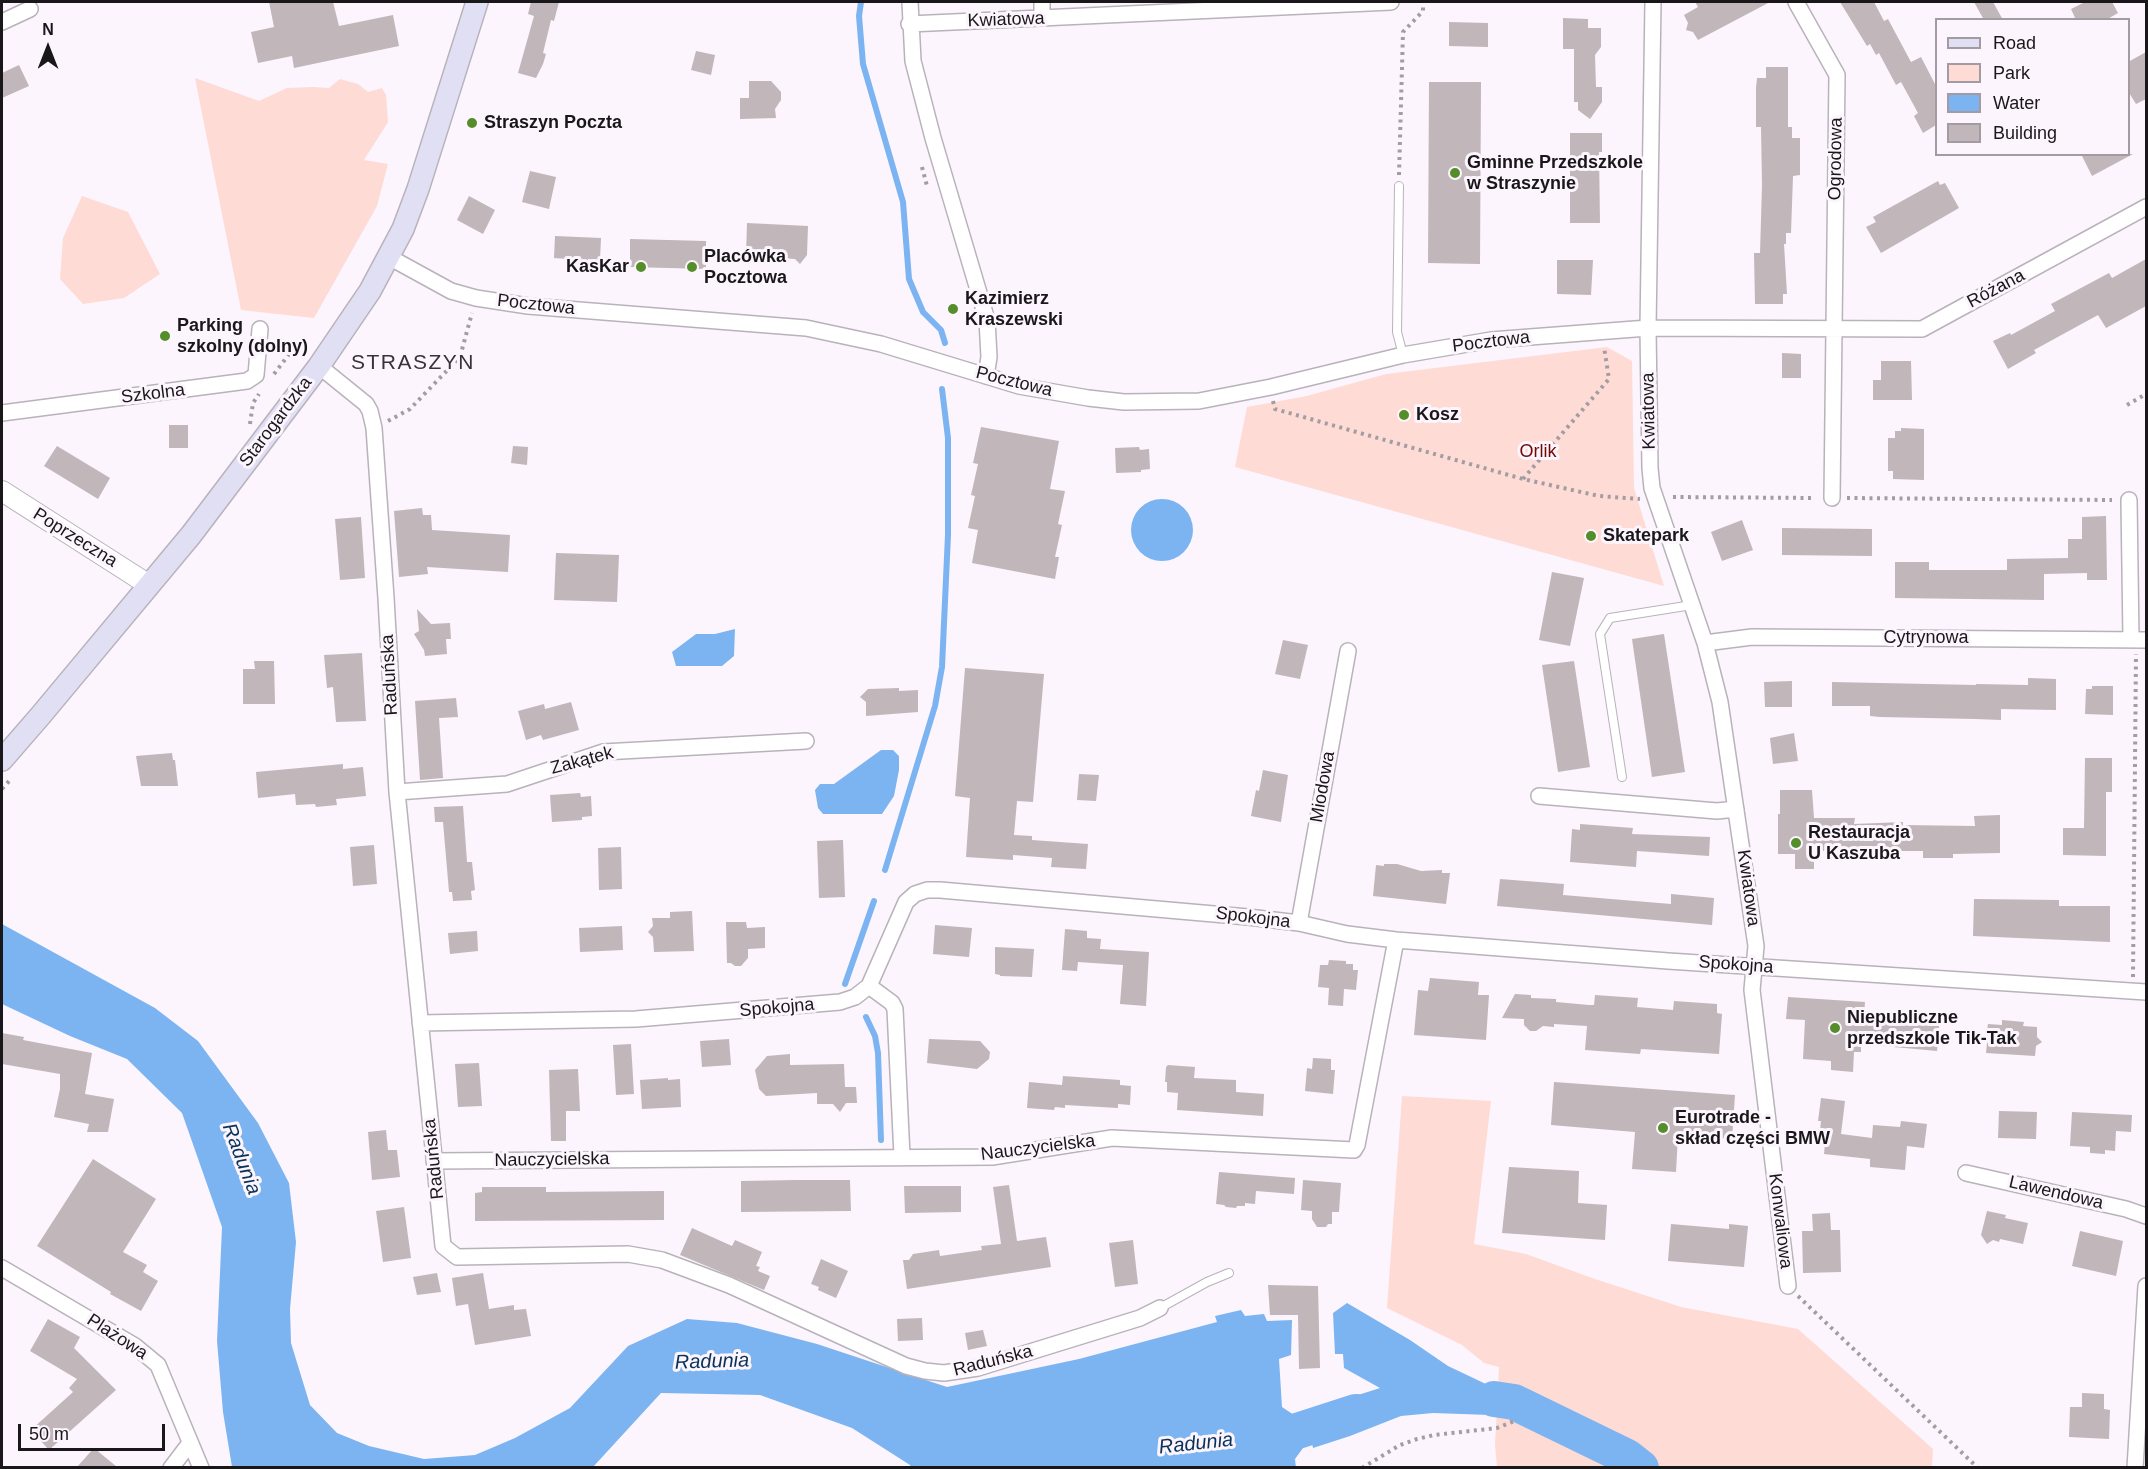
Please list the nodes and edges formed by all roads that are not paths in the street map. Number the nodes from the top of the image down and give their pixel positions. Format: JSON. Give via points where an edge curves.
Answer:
{"nodes":[{"id":1,"x":477,"y":2,"type":"edge"},
{"id":2,"x":909,"y":2,"type":"edge"},
{"id":3,"x":1042,"y":2,"type":"edge"},
{"id":4,"x":1391,"y":2,"type":"edge"},
{"id":5,"x":1653,"y":2,"type":"edge"},
{"id":6,"x":1796,"y":2,"type":"edge"},
{"id":7,"x":1305,"y":4,"type":"edge"},
{"id":8,"x":30,"y":9,"type":"dead end"},
{"id":9,"x":1042,"y":18,"type":"junction"},
{"id":10,"x":2,"y":22,"type":"edge"},
{"id":11,"x":909,"y":24,"type":"junction"},
{"id":12,"x":1399,"y":186,"type":"road end"},
{"id":13,"x":2146,"y":207,"type":"edge"},
{"id":14,"x":389,"y":257,"type":"junction"},
{"id":15,"x":1648,"y":328,"type":"junction"},
{"id":16,"x":1834,"y":328,"type":"junction"},
{"id":17,"x":260,"y":329,"type":"dead end"},
{"id":18,"x":1403,"y":355,"type":"junction"},
{"id":19,"x":319,"y":366,"type":"junction"},
{"id":20,"x":986,"y":376,"type":"junction"},
{"id":21,"x":2,"y":413,"type":"edge"},
{"id":22,"x":2,"y":491,"type":"edge"},
{"id":23,"x":1832,"y":498,"type":"road end"},
{"id":24,"x":2129,"y":500,"type":"road end"},
{"id":25,"x":149,"y":585,"type":"junction"},
{"id":26,"x":1692,"y":605,"type":"junction"},
{"id":27,"x":2138,"y":639,"type":"edge"},
{"id":28,"x":1705,"y":643,"type":"junction"},
{"id":29,"x":1348,"y":651,"type":"dead end"},
{"id":30,"x":806,"y":741,"type":"dead end"},
{"id":31,"x":2,"y":760,"type":"edge"},
{"id":32,"x":1623,"y":777,"type":"dead end"},
{"id":33,"x":397,"y":792,"type":"junction"},
{"id":34,"x":1539,"y":796,"type":"dead end"},
{"id":35,"x":1736,"y":809,"type":"junction"},
{"id":36,"x":1299,"y":924,"type":"junction"},
{"id":37,"x":1396,"y":940,"type":"junction"},
{"id":38,"x":1755,"y":967,"type":"junction"},
{"id":39,"x":869,"y":986,"type":"junction"},
{"id":40,"x":2146,"y":992,"type":"edge"},
{"id":41,"x":420,"y":1023,"type":"junction"},
{"id":42,"x":902,"y":1156,"type":"junction"},
{"id":43,"x":434,"y":1161,"type":"junction"},
{"id":44,"x":1966,"y":1173,"type":"dead end"},
{"id":45,"x":2146,"y":1216,"type":"edge"},
{"id":46,"x":2,"y":1268,"type":"edge"},
{"id":47,"x":1229,"y":1273,"type":"dead end"},
{"id":48,"x":1788,"y":1286,"type":"road end"},
{"id":49,"x":2146,"y":1286,"type":"edge"},
{"id":50,"x":1160,"y":1308,"type":"joint"},
{"id":51,"x":190,"y":1443,"type":"junction"},
{"id":52,"x":171,"y":1467,"type":"edge"},
{"id":53,"x":201,"y":1467,"type":"edge"},
{"id":54,"x":2135,"y":1467,"type":"edge"}],
"edges":[{"from":1,"to":14,"type":"main road","name":"Starogardzka","via":[[418,189]]},
{"from":2,"to":11,"type":"street"},
{"from":3,"to":9,"type":"street"},
{"from":4,"to":7,"type":"street","name":"Kwiatowa"},
{"from":5,"to":15,"type":"street","name":"Kwiatowa"},
{"from":6,"to":16,"type":"street","name":"Ogrodowa","via":[[1837,75]]},
{"from":7,"to":9,"type":"street","name":"Kwiatowa"},
{"from":8,"to":10,"type":"street"},
{"from":9,"to":11,"type":"street","name":"Kwiatowa"},
{"from":11,"to":20,"type":"street","via":[[918,83],[987,320]]},
{"from":12,"to":18,"type":"lane","via":[[1397,332]]},
{"from":13,"to":16,"type":"street","name":"Różana","via":[[1922,329]]},
{"from":14,"to":19,"type":"main road","name":"Starogardzka"},
{"from":14,"to":20,"type":"street","name":"Pocztowa","via":[[475,304],[806,328],[881,344]]},
{"from":15,"to":16,"type":"street","name":"Różana"},
{"from":15,"to":18,"type":"street","name":"Pocztowa","via":[[1491,339]]},
{"from":15,"to":26,"type":"street","name":"Kwiatowa","via":[[1651,499]]},
{"from":16,"to":23,"type":"street"},
{"from":17,"to":21,"type":"street","name":"Szkolna","via":[[256,375],[247,381]]},
{"from":18,"to":20,"type":"street","name":"Pocztowa","via":[[1199,400],[1124,402],[1088,398]]},
{"from":19,"to":25,"type":"main road","name":"Starogardzka"},
{"from":19,"to":33,"type":"street","name":"Raduńska","via":[[366,404],[374,428]]},
{"from":22,"to":25,"type":"street","name":"Poprzeczna"},
{"from":24,"to":27,"type":"street"},
{"from":25,"to":31,"type":"main road","name":"Starogardzka"},
{"from":26,"to":28,"type":"street","name":"Kwiatowa"},
{"from":26,"to":32,"type":"lane","via":[[1610,618],[1600,634]]},
{"from":27,"to":28,"type":"street","name":"Cytrynowa","via":[[1752,637]]},
{"from":28,"to":35,"type":"street","name":"Kwiatowa","via":[[1720,702]]},
{"from":29,"to":36,"type":"street","name":"Miodowa"},
{"from":30,"to":33,"type":"street","name":"Zakątek","via":[[603,752],[507,784]]},
{"from":33,"to":41,"type":"street","name":"Raduńska"},
{"from":34,"to":35,"type":"street","via":[[1717,811]]},
{"from":35,"to":38,"type":"street","name":"Kwiatowa","via":[[1756,946]]},
{"from":36,"to":37,"type":"street","name":"Spokojna"},
{"from":36,"to":39,"type":"street","name":"Spokojna","via":[[927,890],[906,902]]},
{"from":37,"to":38,"type":"street","name":"Spokojna"},
{"from":37,"to":42,"type":"street","name":"Nauczycielska","via":[[1354,1150],[1112,1138],[992,1156]]},
{"from":38,"to":40,"type":"street","name":"Spokojna"},
{"from":38,"to":48,"type":"street","name":"Konwaliowa","via":[[1752,990]]},
{"from":39,"to":41,"type":"street","name":"Spokojna","via":[[840,1002],[738,1011],[636,1019]]},
{"from":39,"to":42,"type":"street","via":[[895,1009]]},
{"from":41,"to":43,"type":"street","name":"Raduńska"},
{"from":42,"to":43,"type":"street","name":"Nauczycielska"},
{"from":43,"to":50,"type":"street","name":"Raduńska","via":[[443,1246],[458,1257],[628,1254],[662,1260],[729,1285],[906,1366],[925,1371],[978,1368],[1140,1318]]},
{"from":44,"to":45,"type":"street","name":"Lawendowa"},
{"from":46,"to":51,"type":"street","name":"Plażowa","via":[[135,1346],[159,1365]]},
{"from":47,"to":50,"type":"lane"},
{"from":49,"to":54,"type":"street"},
{"from":51,"to":52,"type":"street"},
{"from":51,"to":53,"type":"street","name":"Plażowa"}]}
